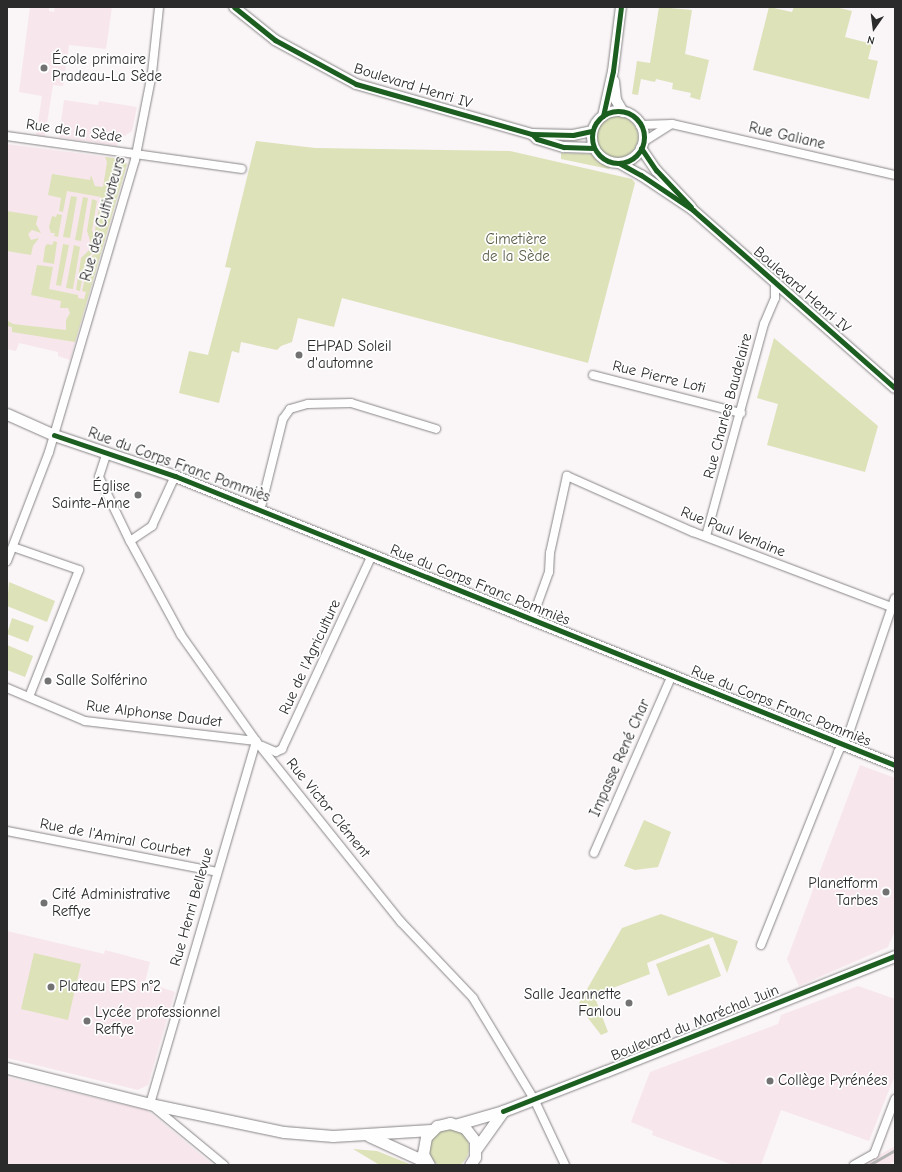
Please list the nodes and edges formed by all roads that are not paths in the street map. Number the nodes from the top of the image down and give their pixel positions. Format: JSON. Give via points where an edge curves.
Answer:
{"nodes":[{"id":1,"x":159,"y":7,"type":"edge"},
{"id":2,"x":234,"y":7,"type":"edge"},
{"id":3,"x":621,"y":7,"type":"edge"},
{"id":4,"x":613,"y":71,"type":"junction"},
{"id":5,"x":622,"y":112,"type":"junction"},
{"id":6,"x":603,"y":116,"type":"junction"},
{"id":7,"x":672,"y":124,"type":"junction"},
{"id":8,"x":640,"y":125,"type":"junction"},
{"id":9,"x":592,"y":131,"type":"junction"},
{"id":10,"x":532,"y":134,"type":"junction"},
{"id":11,"x":7,"y":136,"type":"edge"},
{"id":12,"x":642,"y":145,"type":"junction"},
{"id":13,"x":594,"y":148,"type":"junction"},
{"id":14,"x":136,"y":154,"type":"junction"},
{"id":15,"x":619,"y":163,"type":"junction"},
{"id":16,"x":242,"y":169,"type":"dead end"},
{"id":17,"x":895,"y":175,"type":"edge"},
{"id":18,"x":693,"y":210,"type":"junction"},
{"id":19,"x":775,"y":283,"type":"junction"},
{"id":20,"x":593,"y":375,"type":"dead end"},
{"id":21,"x":895,"y":388,"type":"edge"},
{"id":22,"x":741,"y":413,"type":"junction"},
{"id":23,"x":7,"y":414,"type":"edge"},
{"id":24,"x":436,"y":430,"type":"dead end"},
{"id":25,"x":54,"y":435,"type":"junction"},
{"id":26,"x":107,"y":452,"type":"junction"},
{"id":27,"x":175,"y":476,"type":"junction"},
{"id":28,"x":260,"y":511,"type":"junction"},
{"id":29,"x":706,"y":536,"type":"junction"},
{"id":30,"x":130,"y":541,"type":"junction"},
{"id":31,"x":13,"y":547,"type":"junction"},
{"id":32,"x":372,"y":555,"type":"junction"},
{"id":33,"x":7,"y":561,"type":"edge"},
{"id":34,"x":895,"y":598,"type":"edge"},
{"id":35,"x":892,"y":607,"type":"junction"},
{"id":36,"x":532,"y":619,"type":"junction"},
{"id":37,"x":672,"y":675,"type":"junction"},
{"id":38,"x":7,"y":688,"type":"edge"},
{"id":39,"x":29,"y":697,"type":"junction"},
{"id":40,"x":258,"y":743,"type":"junction"},
{"id":41,"x":844,"y":745,"type":"junction"},
{"id":42,"x":895,"y":765,"type":"edge"},
{"id":43,"x":7,"y":832,"type":"edge"},
{"id":44,"x":594,"y":853,"type":"dead end"},
{"id":45,"x":217,"y":872,"type":"junction"},
{"id":46,"x":761,"y":945,"type":"dead end"},
{"id":47,"x":895,"y":956,"type":"edge"},
{"id":48,"x":7,"y":1068,"type":"edge"},
{"id":49,"x":534,"y":1099,"type":"junction"},
{"id":50,"x":895,"y":1099,"type":"edge"},
{"id":51,"x":150,"y":1104,"type":"junction"},
{"id":52,"x":503,"y":1111,"type":"junction"},
{"id":53,"x":458,"y":1124,"type":"junction"},
{"id":54,"x":431,"y":1130,"type":"junction"},
{"id":55,"x":362,"y":1136,"type":"junction"},
{"id":56,"x":476,"y":1149,"type":"junction"},
{"id":57,"x":427,"y":1164,"type":"edge"},
{"id":58,"x":224,"y":1165,"type":"edge"},
{"id":59,"x":471,"y":1165,"type":"edge"},
{"id":60,"x":565,"y":1165,"type":"edge"},
{"id":61,"x":854,"y":1165,"type":"edge"}],
"edges":[{"from":1,"to":14,"type":"street","name":"Rue des Cultivateurs","via":[[152,74]]},
{"from":2,"to":10,"type":"street","name":"Boulevard Henri IV","via":[[276,40],[356,84]]},
{"from":3,"to":4,"type":"street"},
{"from":4,"to":5,"type":"street","via":[[616,100]]},
{"from":4,"to":6,"type":"street"},
{"from":5,"to":6,"type":"street"},
{"from":5,"to":8,"type":"street","via":[[630,114]]},
{"from":6,"to":9,"type":"street"},
{"from":7,"to":8,"type":"street","name":"Rue Galiane"},
{"from":7,"to":12,"type":"street"},
{"from":7,"to":17,"type":"street","name":"Rue Galiane"},
{"from":8,"to":12,"type":"street"},
{"from":9,"to":10,"type":"street","name":"Boulevard Henri IV","via":[[573,135]]},
{"from":9,"to":13,"type":"street"},
{"from":10,"to":13,"type":"street","name":"Boulevard Henri IV","via":[[537,139],[564,147]]},
{"from":11,"to":14,"type":"street","name":"Rue de la Sède"},
{"from":12,"to":15,"type":"street","via":[[632,159]]},
{"from":12,"to":18,"type":"street","name":"Boulevard Henri IV","via":[[656,170],[683,196]]},
{"from":13,"to":15,"type":"street","via":[[604,160]]},
{"from":14,"to":16,"type":"street","name":"Rue de la Sède"},
{"from":14,"to":25,"type":"street","name":"Rue des Cultivateurs"},
{"from":15,"to":18,"type":"street","name":"Boulevard Henri IV"},
{"from":18,"to":19,"type":"street","name":"Boulevard Henri IV"},
{"from":19,"to":21,"type":"street","name":"Boulevard Henri IV"},
{"from":19,"to":22,"type":"street","name":"Rue Charles Baudelaire","via":[[775,298],[764,324]]},
{"from":20,"to":22,"type":"street","name":"Rue Pierre Loti"},
{"from":22,"to":29,"type":"street","name":"Rue Charles Baudelaire"},
{"from":23,"to":25,"type":"main road","name":"Rue du Corps Franc Pommiès"},
{"from":24,"to":28,"type":"street","via":[[351,403],[308,404],[290,409],[283,419]]},
{"from":25,"to":26,"type":"main road","name":"Rue du Corps Franc Pommiès"},
{"from":25,"to":31,"type":"street","name":"Rue des Cultivateurs"},
{"from":26,"to":27,"type":"main road","name":"Rue du Corps Franc Pommiès"},
{"from":26,"to":30,"type":"street","name":"Rue Victor Clément","via":[[99,477]]},
{"from":27,"to":28,"type":"main road","name":"Rue du Corps Franc Pommiès"},
{"from":27,"to":30,"type":"street","via":[[152,526]]},
{"from":28,"to":32,"type":"main road","name":"Rue du Corps Franc Pommiès"},
{"from":29,"to":35,"type":"street","name":"Rue Paul Verlaine"},
{"from":29,"to":36,"type":"street","name":"Rue Paul Verlaine","via":[[567,476],[550,553],[549,572]]},
{"from":30,"to":40,"type":"street","name":"Rue Victor Clément","via":[[182,635]]},
{"from":31,"to":33,"type":"street","name":"Rue des Cultivateurs"},
{"from":31,"to":39,"type":"street","via":[[79,570]]},
{"from":32,"to":36,"type":"main road","name":"Rue du Corps Franc Pommiès"},
{"from":32,"to":40,"type":"street","name":"Rue de l'Agriculture","via":[[282,749],[276,752]]},
{"from":34,"to":35,"type":"street"},
{"from":35,"to":41,"type":"street"},
{"from":36,"to":37,"type":"main road","name":"Rue du Corps Franc Pommiès"},
{"from":37,"to":41,"type":"main road","name":"Rue du Corps Franc Pommiès"},
{"from":37,"to":44,"type":"street","name":"Impasse René Char"},
{"from":38,"to":39,"type":"street","name":"Rue Alphonse Daudet"},
{"from":39,"to":40,"type":"street","name":"Rue Alphonse Daudet","via":[[85,721]]},
{"from":40,"to":45,"type":"street","name":"Rue Henri Bellevue"},
{"from":40,"to":49,"type":"street","name":"Rue Victor Clément","via":[[401,922],[473,998]]},
{"from":41,"to":42,"type":"main road","name":"Rue du Corps Franc Pommiès"},
{"from":41,"to":46,"type":"street","via":[[838,752]]},
{"from":43,"to":45,"type":"street","name":"Rue de l'Amiral Courbet"},
{"from":45,"to":51,"type":"street","name":"Rue Henri Bellevue"},
{"from":47,"to":49,"type":"main road","name":"Boulevard du Maréchal Juin"},
{"from":48,"to":51,"type":"main road"},
{"from":49,"to":52,"type":"main road","name":"Boulevard du Maréchal Juin"},
{"from":49,"to":60,"type":"street","name":"Rue Victor Clément"},
{"from":50,"to":61,"type":"street","via":[[874,1154]]},
{"from":51,"to":55,"type":"main road","via":[[284,1132]]},
{"from":51,"to":58,"type":"street"},
{"from":52,"to":53,"type":"main road","name":"Boulevard du Maréchal Juin"},
{"from":52,"to":56,"type":"main road"},
{"from":53,"to":54,"type":"main road","name":"Boulevard du Maréchal Juin","via":[[443,1124]]},
{"from":53,"to":56,"type":"main road","via":[[471,1133]]},
{"from":54,"to":55,"type":"main road"},
{"from":54,"to":57,"type":"main road","via":[[423,1145]]},
{"from":55,"to":57,"type":"main road"},
{"from":56,"to":59,"type":"main road"}]}
